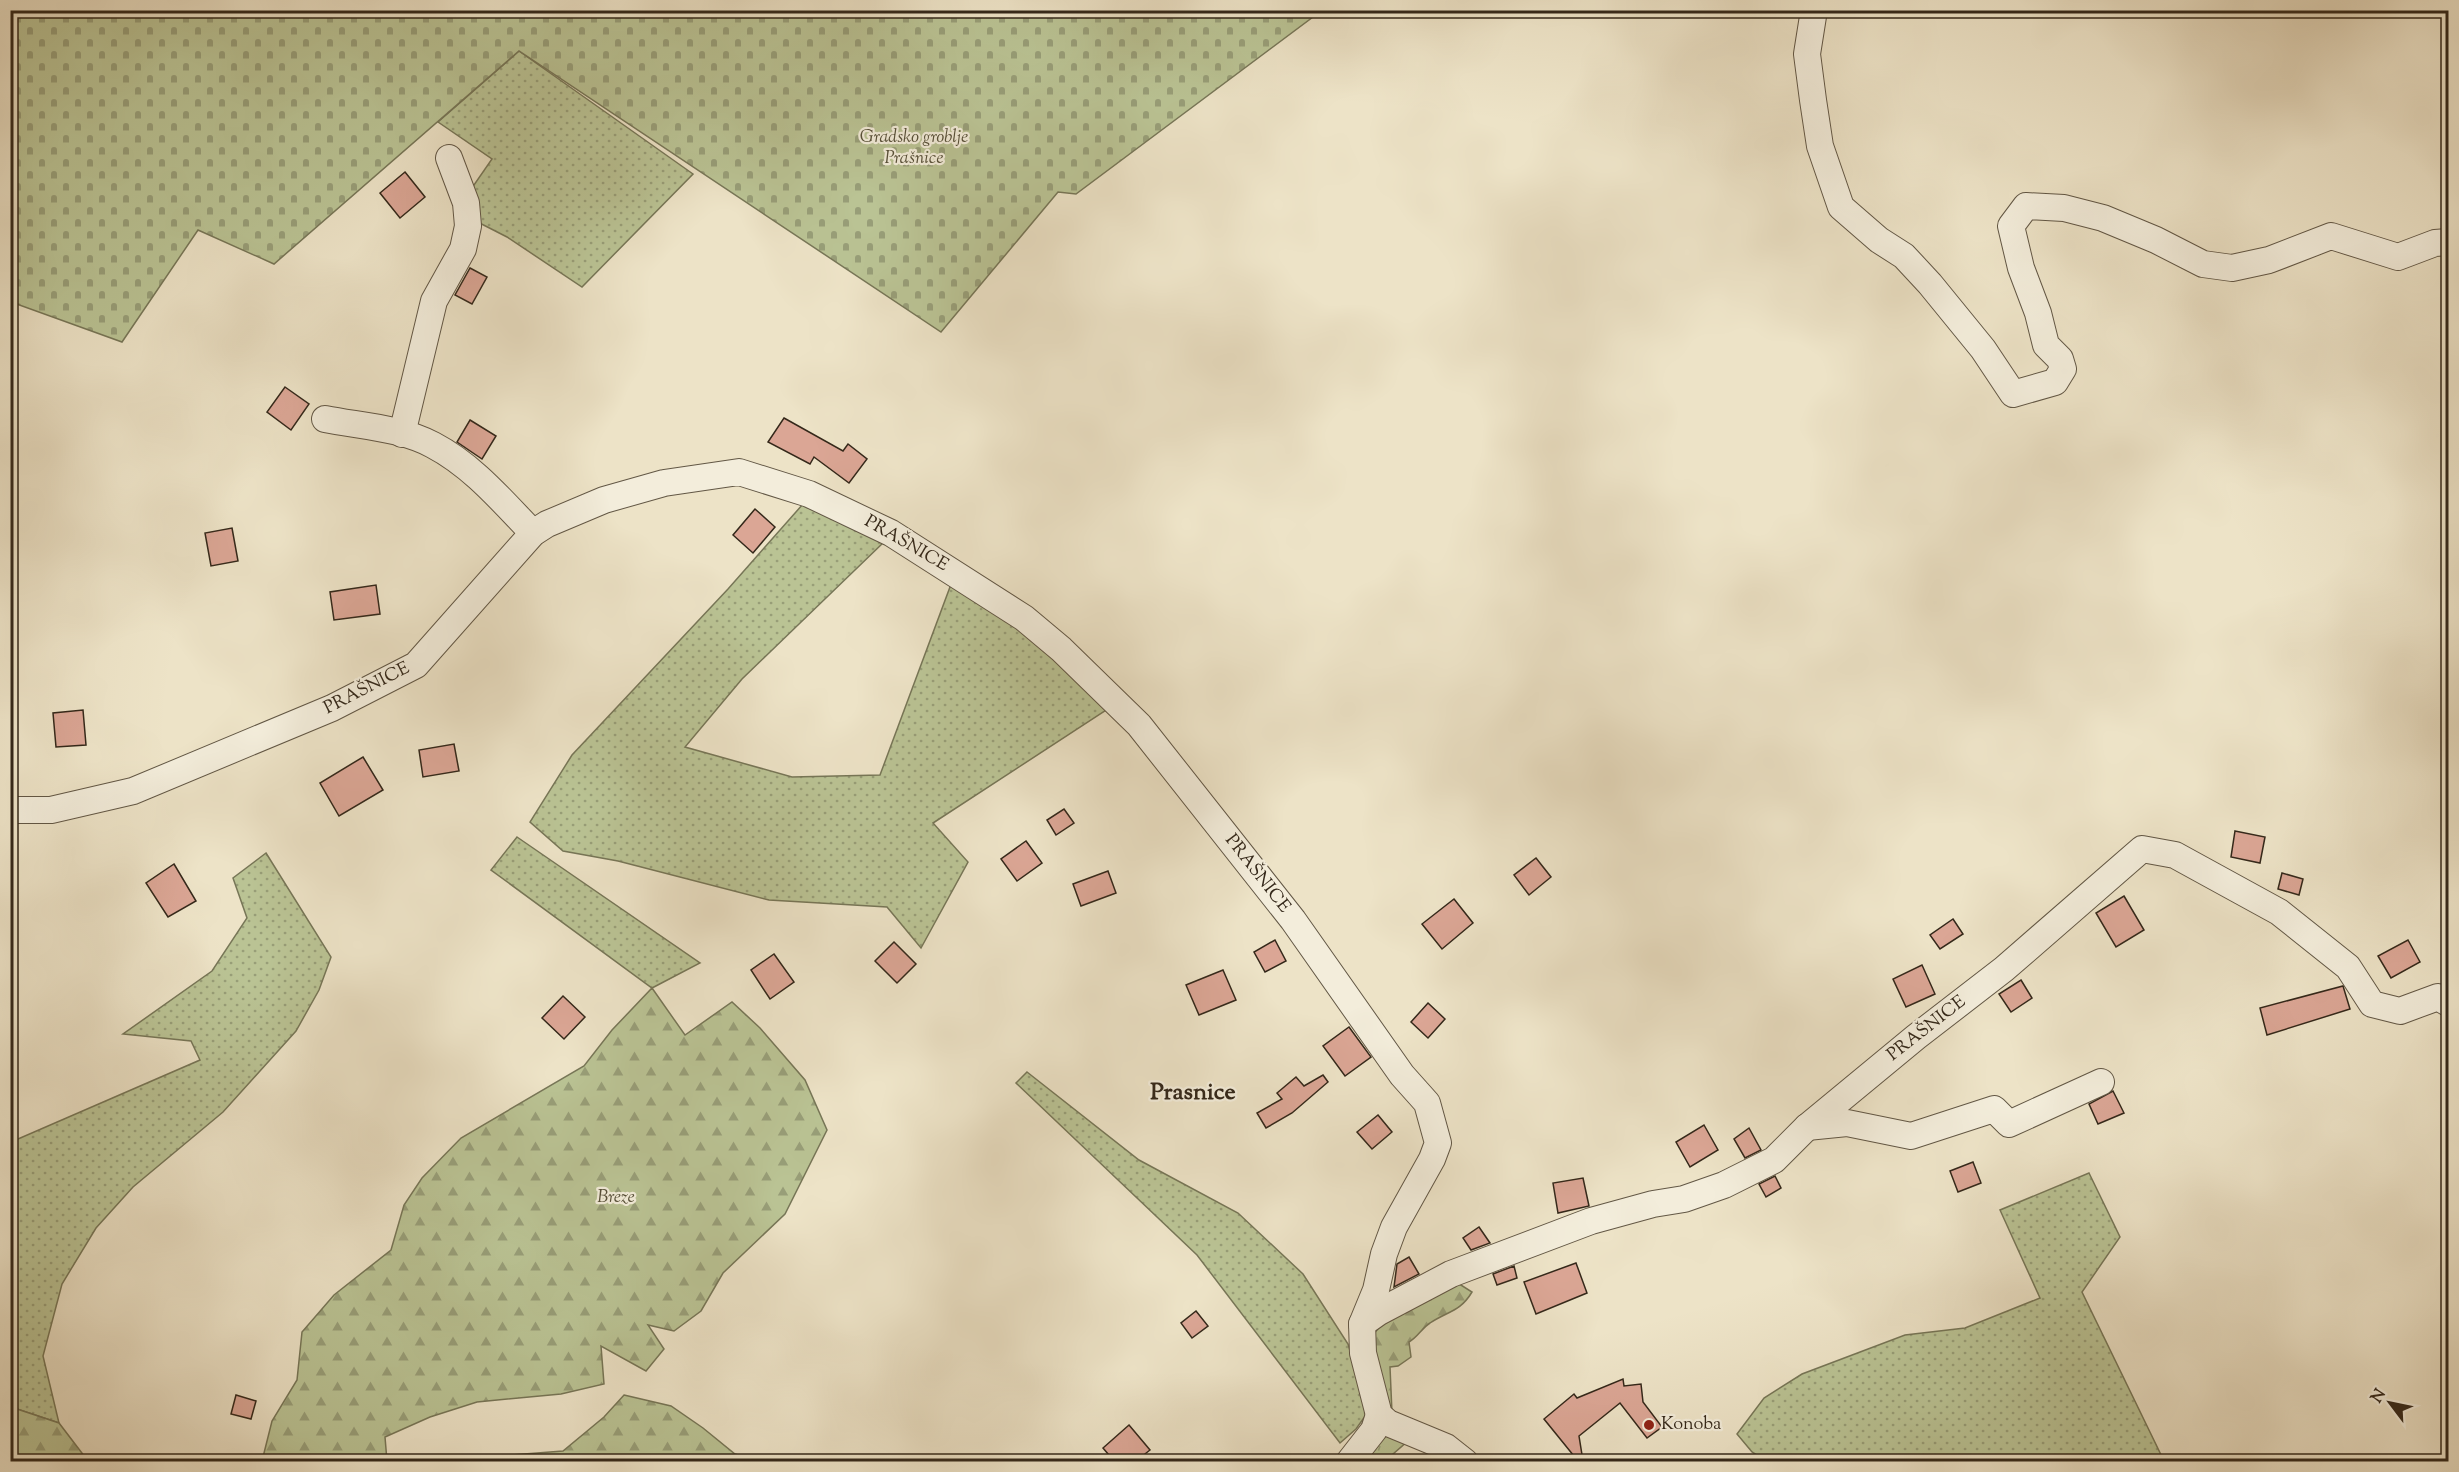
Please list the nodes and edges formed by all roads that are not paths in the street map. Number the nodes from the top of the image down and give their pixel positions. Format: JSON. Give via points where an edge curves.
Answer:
{"nodes":[{"id":1,"x":1814,"y":10,"type":"edge"},
{"id":2,"x":449,"y":158,"type":"dead end"},
{"id":3,"x":2448,"y":242,"type":"edge"},
{"id":4,"x":325,"y":419,"type":"dead end"},
{"id":5,"x":402,"y":434,"type":"junction"},
{"id":6,"x":533,"y":533,"type":"junction"},
{"id":7,"x":10,"y":810,"type":"edge"},
{"id":8,"x":2448,"y":1003,"type":"edge"},
{"id":9,"x":2101,"y":1083,"type":"dead end"},
{"id":10,"x":1807,"y":1127,"type":"junction"},
{"id":11,"x":1362,"y":1324,"type":"junction"},
{"id":12,"x":1379,"y":1415,"type":"junction"},
{"id":13,"x":1350,"y":1461,"type":"edge"},
{"id":14,"x":1465,"y":1461,"type":"edge"}],
"edges":[{"from":1,"to":3,"type":"street","via":[[1807,54],[1813,100],[1820,146],[1841,207],[1878,240],[1904,256],[1930,284],[1983,349],[2013,394],[2055,382],[2063,369],[2060,359],[2046,345],[2011,226],[2026,206],[2064,208],[2103,218],[2203,264],[2232,267],[2269,260],[2331,237],[2397,257]]},
{"from":2,"to":5,"type":"street","via":[[466,203],[468,226],[463,249],[434,301]]},
{"from":4,"to":5,"type":"street"},
{"from":5,"to":6,"type":"street","via":[[431,444],[470,468]]},
{"from":6,"to":7,"type":"street","name":"PRAŠNICE","via":[[417,665],[393,678],[332,708],[133,790],[51,810]]},
{"from":6,"to":11,"type":"street","name":"PRAŠNICE","via":[[560,517],[604,500],[664,483],[739,472],[809,494],[891,533],[1024,618],[1061,649],[1139,726],[1201,802],[1293,920],[1402,1076],[1427,1103],[1438,1143],[1394,1227]]},
{"from":8,"to":10,"type":"street","name":"PRAŠNICE","via":[[2438,997],[2400,1011],[2372,1004],[2348,967],[2279,912],[2175,855],[2142,849],[2004,969]]},
{"from":9,"to":10,"type":"street","via":[[2009,1124],[1994,1108],[1911,1136],[1848,1123]]},
{"from":10,"to":11,"type":"street","name":"PRAŠNICE","via":[[1774,1160],[1724,1185],[1684,1199],[1591,1221],[1451,1274]]},
{"from":11,"to":12,"type":"street","name":"PRAŠNICE","via":[[1363,1353]]},
{"from":12,"to":13,"type":"street","via":[[1374,1431]]},
{"from":12,"to":14,"type":"street","via":[[1388,1423],[1446,1447]]}]}
